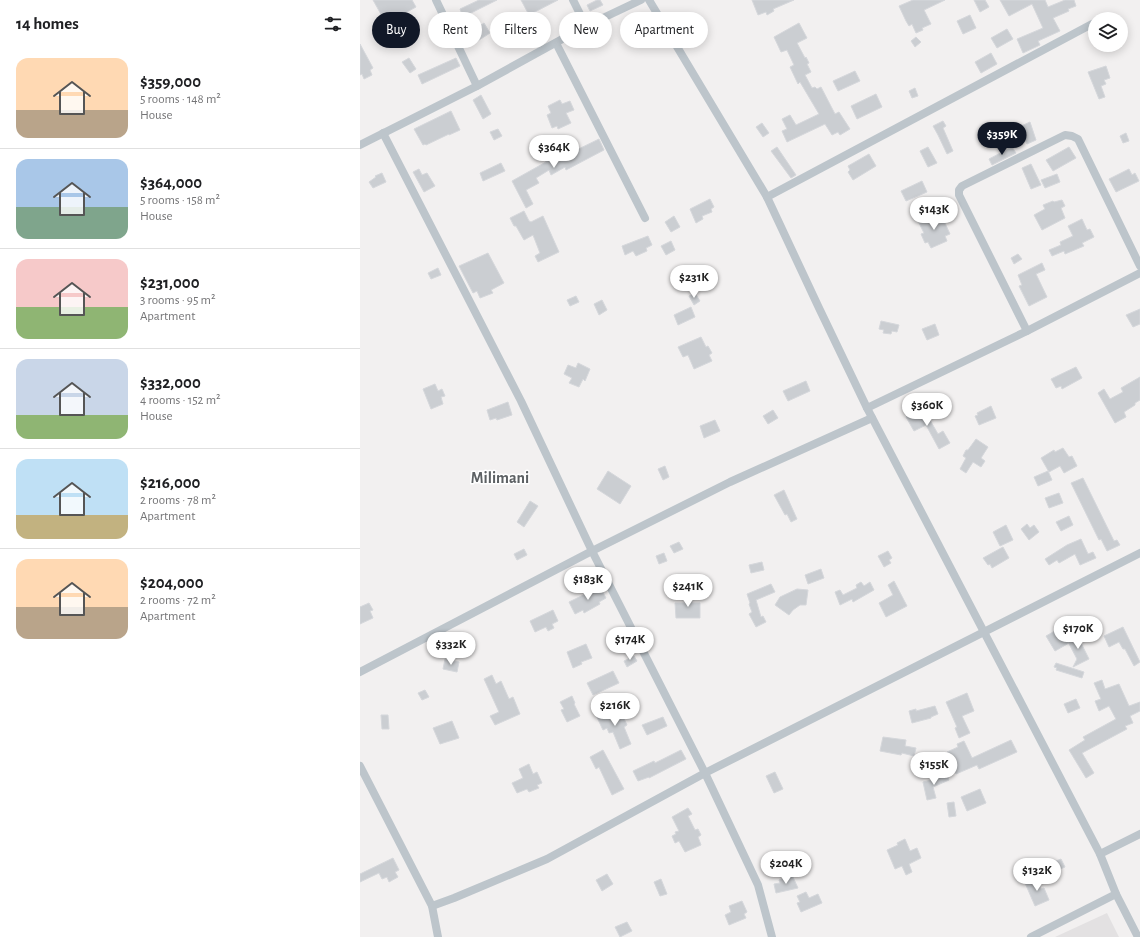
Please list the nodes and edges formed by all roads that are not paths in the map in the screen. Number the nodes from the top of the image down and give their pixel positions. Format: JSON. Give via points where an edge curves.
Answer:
{"nodes":[{"id":1,"x":436,"y":0,"type":"edge"},
{"id":2,"x":573,"y":0,"type":"edge"},
{"id":3,"x":640,"y":0,"type":"edge"},
{"id":4,"x":649,"y":0,"type":"edge"},
{"id":5,"x":579,"y":12,"type":"edge"},
{"id":6,"x":612,"y":13,"type":"edge"},
{"id":7,"x":1088,"y":26,"type":"edge"},
{"id":8,"x":559,"y":41,"type":"edge"},
{"id":9,"x":556,"y":43,"type":"junction"},
{"id":10,"x":477,"y":86,"type":"junction"},
{"id":11,"x":383,"y":133,"type":"junction"},
{"id":12,"x":360,"y":145,"type":"edge"},
{"id":13,"x":767,"y":197,"type":"junction"},
{"id":14,"x":645,"y":218,"type":"dead end"},
{"id":15,"x":1140,"y":266,"type":"edge"},
{"id":16,"x":1140,"y":273,"type":"edge"},
{"id":17,"x":1027,"y":331,"type":"junction"},
{"id":18,"x":867,"y":408,"type":"junction"},
{"id":19,"x":872,"y":418,"type":"junction"},
{"id":20,"x":592,"y":551,"type":"junction"},
{"id":21,"x":1140,"y":553,"type":"edge"},
{"id":22,"x":984,"y":633,"type":"junction"},
{"id":23,"x":360,"y":672,"type":"edge"},
{"id":24,"x":360,"y":766,"type":"edge"},
{"id":25,"x":705,"y":773,"type":"junction"},
{"id":26,"x":1140,"y":834,"type":"edge"},
{"id":27,"x":1100,"y":854,"type":"junction"},
{"id":28,"x":1116,"y":894,"type":"junction"},
{"id":29,"x":432,"y":906,"type":"junction"},
{"id":30,"x":438,"y":937,"type":"edge"},
{"id":31,"x":772,"y":937,"type":"edge"},
{"id":32,"x":1031,"y":937,"type":"edge"},
{"id":33,"x":1138,"y":937,"type":"edge"}],
"edges":[{"from":1,"to":10,"type":"street"},
{"from":2,"to":5,"type":"street"},
{"from":3,"to":6,"type":"street"},
{"from":4,"to":13,"type":"street"},
{"from":7,"to":13,"type":"street"},
{"from":8,"to":9,"type":"street"},
{"from":9,"to":10,"type":"street"},
{"from":9,"to":14,"type":"street"},
{"from":10,"to":11,"type":"street"},
{"from":11,"to":12,"type":"street"},
{"from":11,"to":20,"type":"street","via":[[521,402]]},
{"from":13,"to":18,"type":"street"},
{"from":15,"to":17,"type":"street","via":[[1078,139],[1072,136],[1066,135],[962,186],[959,196]]},
{"from":16,"to":17,"type":"street"},
{"from":17,"to":18,"type":"street"},
{"from":18,"to":19,"type":"street"},
{"from":19,"to":20,"type":"street","via":[[730,482]]},
{"from":19,"to":22,"type":"street"},
{"from":20,"to":23,"type":"street"},
{"from":20,"to":25,"type":"street"},
{"from":21,"to":22,"type":"street"},
{"from":22,"to":25,"type":"street"},
{"from":22,"to":27,"type":"street"},
{"from":24,"to":29,"type":"street"},
{"from":25,"to":29,"type":"street","via":[[547,859]]},
{"from":25,"to":31,"type":"street","via":[[758,885]]},
{"from":26,"to":27,"type":"street"},
{"from":27,"to":28,"type":"street"},
{"from":28,"to":32,"type":"street"},
{"from":28,"to":33,"type":"street"},
{"from":29,"to":30,"type":"street"}]}
